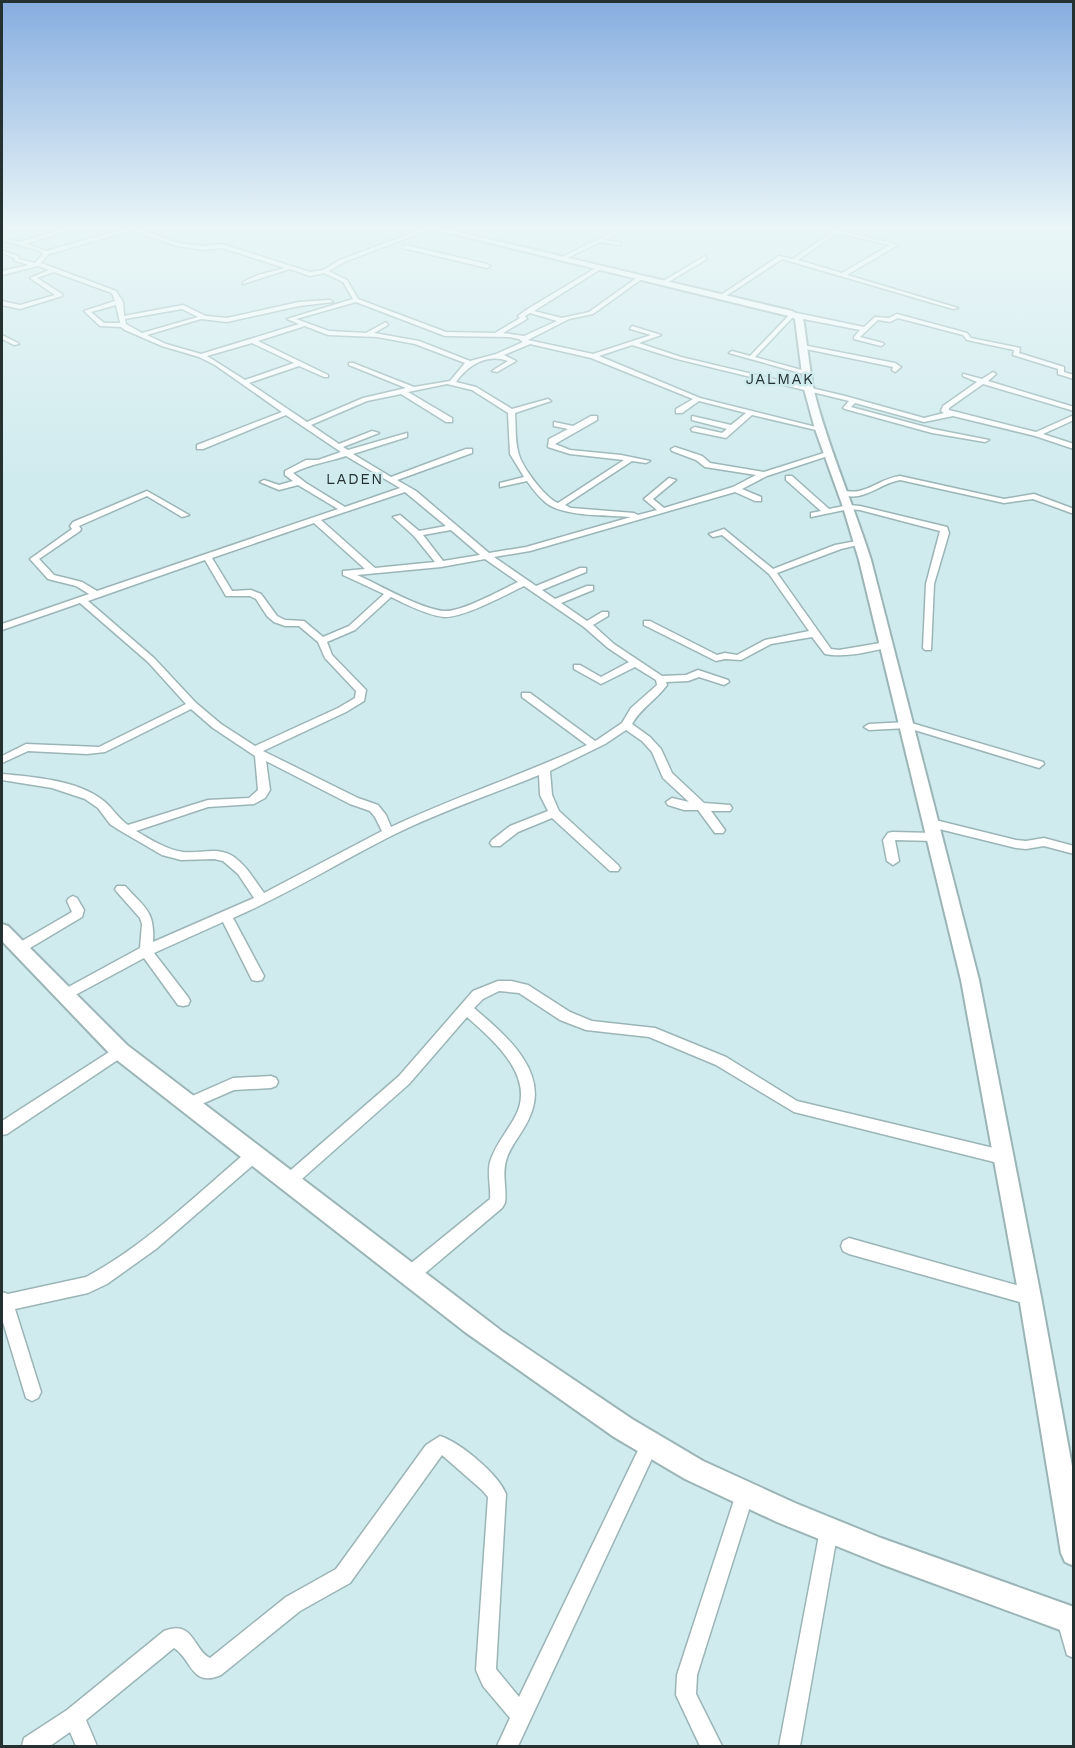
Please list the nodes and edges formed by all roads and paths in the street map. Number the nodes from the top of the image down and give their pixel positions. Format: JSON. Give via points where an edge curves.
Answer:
{"nodes":[{"id":1,"x":89,"y":311,"type":"edge"},
{"id":2,"x":121,"y":311,"type":"edge"},
{"id":3,"x":169,"y":311,"type":"edge"},
{"id":4,"x":191,"y":311,"type":"edge"},
{"id":5,"x":271,"y":311,"type":"edge"},
{"id":6,"x":311,"y":311,"type":"edge"},
{"id":7,"x":384,"y":311,"type":"edge"},
{"id":8,"x":528,"y":311,"type":"joint"},
{"id":9,"x":595,"y":311,"type":"edge"},
{"id":10,"x":779,"y":311,"type":"edge"},
{"id":11,"x":793,"y":314,"type":"junction"},
{"id":12,"x":203,"y":318,"type":"junction"},
{"id":13,"x":562,"y":320,"type":"junction"},
{"id":14,"x":123,"y":321,"type":"junction"},
{"id":15,"x":303,"y":324,"type":"junction"},
{"id":16,"x":386,"y":324,"type":"dead end"},
{"id":17,"x":632,"y":328,"type":"dead end"},
{"id":18,"x":865,"y":329,"type":"junction"},
{"id":19,"x":368,"y":334,"type":"junction"},
{"id":20,"x":495,"y":334,"type":"junction"},
{"id":21,"x":142,"y":335,"type":"junction"},
{"id":22,"x":2,"y":337,"type":"edge"},
{"id":23,"x":222,"y":340,"type":"dead end"},
{"id":24,"x":251,"y":340,"type":"junction"},
{"id":25,"x":526,"y":340,"type":"junction"},
{"id":26,"x":16,"y":344,"type":"dead end"},
{"id":27,"x":634,"y":344,"type":"junction"},
{"id":28,"x":880,"y":344,"type":"dead end"},
{"id":29,"x":233,"y":346,"type":"junction"},
{"id":30,"x":803,"y":347,"type":"junction"},
{"id":31,"x":732,"y":353,"type":"dead end"},
{"id":32,"x":498,"y":355,"type":"junction"},
{"id":33,"x":201,"y":356,"type":"junction"},
{"id":34,"x":593,"y":356,"type":"junction"},
{"id":35,"x":751,"y":358,"type":"junction"},
{"id":36,"x":300,"y":363,"type":"junction"},
{"id":37,"x":470,"y":363,"type":"junction"},
{"id":38,"x":351,"y":364,"type":"dead end"},
{"id":39,"x":895,"y":369,"type":"dead end"},
{"id":40,"x":495,"y":372,"type":"dead end"},
{"id":41,"x":807,"y":373,"type":"junction"},
{"id":42,"x":993,"y":374,"type":"dead end"},
{"id":43,"x":964,"y":375,"type":"dead end"},
{"id":44,"x":326,"y":376,"type":"dead end"},
{"id":45,"x":1074,"y":377,"type":"edge"},
{"id":46,"x":981,"y":381,"type":"junction"},
{"id":47,"x":452,"y":382,"type":"junction"},
{"id":48,"x":243,"y":383,"type":"junction"},
{"id":49,"x":783,"y":384,"type":"junction"},
{"id":50,"x":414,"y":389,"type":"junction"},
{"id":51,"x":809,"y":389,"type":"junction"},
{"id":52,"x":401,"y":391,"type":"junction"},
{"id":53,"x":774,"y":391,"type":"dead end"},
{"id":54,"x":698,"y":399,"type":"junction"},
{"id":55,"x":853,"y":400,"type":"junction"},
{"id":56,"x":549,"y":401,"type":"dead end"},
{"id":57,"x":1074,"y":409,"type":"edge"},
{"id":58,"x":679,"y":411,"type":"dead end"},
{"id":59,"x":287,"y":412,"type":"junction"},
{"id":60,"x":511,"y":412,"type":"junction"},
{"id":61,"x":752,"y":412,"type":"junction"},
{"id":62,"x":949,"y":414,"type":"junction"},
{"id":63,"x":1074,"y":417,"type":"edge"},
{"id":64,"x":594,"y":418,"type":"dead end"},
{"id":65,"x":695,"y":418,"type":"dead end"},
{"id":66,"x":449,"y":420,"type":"dead end"},
{"id":67,"x":557,"y":424,"type":"dead end"},
{"id":68,"x":306,"y":425,"type":"junction"},
{"id":69,"x":732,"y":428,"type":"junction"},
{"id":70,"x":574,"y":429,"type":"junction"},
{"id":71,"x":695,"y":429,"type":"dead end"},
{"id":72,"x":820,"y":429,"type":"junction"},
{"id":73,"x":375,"y":433,"type":"dead end"},
{"id":74,"x":1037,"y":434,"type":"junction"},
{"id":75,"x":404,"y":435,"type":"dead end"},
{"id":76,"x":985,"y":440,"type":"dead end"},
{"id":77,"x":200,"y":447,"type":"dead end"},
{"id":78,"x":337,"y":447,"type":"junction"},
{"id":79,"x":1074,"y":447,"type":"edge"},
{"id":80,"x":675,"y":449,"type":"dead end"},
{"id":81,"x":469,"y":451,"type":"dead end"},
{"id":82,"x":347,"y":453,"type":"junction"},
{"id":83,"x":830,"y":454,"type":"junction"},
{"id":84,"x":631,"y":459,"type":"junction"},
{"id":85,"x":646,"y":461,"type":"dead end"},
{"id":86,"x":764,"y":474,"type":"junction"},
{"id":87,"x":528,"y":478,"type":"junction"},
{"id":88,"x":789,"y":478,"type":"dead end"},
{"id":89,"x":389,"y":480,"type":"junction"},
{"id":90,"x":672,"y":480,"type":"dead end"},
{"id":91,"x":264,"y":482,"type":"dead end"},
{"id":92,"x":298,"y":482,"type":"junction"},
{"id":93,"x":504,"y":485,"type":"dead end"},
{"id":94,"x":405,"y":489,"type":"junction"},
{"id":95,"x":736,"y":489,"type":"junction"},
{"id":96,"x":758,"y":499,"type":"dead end"},
{"id":97,"x":846,"y":500,"type":"junction"},
{"id":98,"x":558,"y":507,"type":"junction"},
{"id":99,"x":345,"y":510,"type":"junction"},
{"id":100,"x":662,"y":510,"type":"junction"},
{"id":101,"x":827,"y":512,"type":"junction"},
{"id":102,"x":1074,"y":512,"type":"edge"},
{"id":103,"x":185,"y":515,"type":"dead end"},
{"id":104,"x":644,"y":515,"type":"junction"},
{"id":105,"x":814,"y":515,"type":"dead end"},
{"id":106,"x":397,"y":517,"type":"dead end"},
{"id":107,"x":316,"y":520,"type":"junction"},
{"id":108,"x":452,"y":527,"type":"junction"},
{"id":109,"x":417,"y":534,"type":"junction"},
{"id":110,"x":713,"y":534,"type":"dead end"},
{"id":111,"x":859,"y":542,"type":"junction"},
{"id":112,"x":207,"y":557,"type":"junction"},
{"id":113,"x":488,"y":557,"type":"junction"},
{"id":114,"x":441,"y":564,"type":"junction"},
{"id":115,"x":372,"y":570,"type":"junction"},
{"id":116,"x":583,"y":570,"type":"dead end"},
{"id":117,"x":772,"y":572,"type":"junction"},
{"id":118,"x":525,"y":582,"type":"junction"},
{"id":119,"x":590,"y":588,"type":"dead end"},
{"id":120,"x":535,"y":590,"type":"junction"},
{"id":121,"x":389,"y":594,"type":"junction"},
{"id":122,"x":97,"y":595,"type":"junction"},
{"id":123,"x":82,"y":600,"type":"junction"},
{"id":124,"x":552,"y":603,"type":"junction"},
{"id":125,"x":605,"y":614,"type":"dead end"},
{"id":126,"x":647,"y":623,"type":"dead end"},
{"id":127,"x":587,"y":625,"type":"junction"},
{"id":128,"x":2,"y":627,"type":"edge"},
{"id":129,"x":816,"y":633,"type":"junction"},
{"id":130,"x":322,"y":641,"type":"junction"},
{"id":131,"x":886,"y":645,"type":"junction"},
{"id":132,"x":928,"y":648,"type":"dead end"},
{"id":133,"x":634,"y":663,"type":"junction"},
{"id":134,"x":577,"y":667,"type":"dead end"},
{"id":135,"x":660,"y":679,"type":"junction"},
{"id":136,"x":724,"y":682,"type":"dead end"},
{"id":137,"x":526,"y":695,"type":"dead end"},
{"id":138,"x":192,"y":705,"type":"junction"},
{"id":139,"x":626,"y":725,"type":"junction"},
{"id":140,"x":908,"y":725,"type":"junction"},
{"id":141,"x":869,"y":727,"type":"dead end"},
{"id":142,"x":594,"y":745,"type":"junction"},
{"id":143,"x":257,"y":752,"type":"junction"},
{"id":144,"x":2,"y":760,"type":"edge"},
{"id":145,"x":1039,"y":764,"type":"dead end"},
{"id":146,"x":544,"y":769,"type":"junction"},
{"id":147,"x":2,"y":777,"type":"edge"},
{"id":148,"x":672,"y":802,"type":"dead end"},
{"id":149,"x":702,"y":808,"type":"junction"},
{"id":150,"x":726,"y":808,"type":"dead end"},
{"id":151,"x":554,"y":813,"type":"junction"},
{"id":152,"x":128,"y":829,"type":"junction"},
{"id":153,"x":718,"y":830,"type":"dead end"},
{"id":154,"x":933,"y":830,"type":"junction"},
{"id":155,"x":388,"y":833,"type":"junction"},
{"id":156,"x":496,"y":843,"type":"dead end"},
{"id":157,"x":1074,"y":850,"type":"edge"},
{"id":158,"x":893,"y":861,"type":"dead end"},
{"id":159,"x":614,"y":868,"type":"dead end"},
{"id":160,"x":121,"y":889,"type":"dead end"},
{"id":161,"x":262,"y":900,"type":"junction"},
{"id":162,"x":73,"y":901,"type":"dead end"},
{"id":163,"x":226,"y":916,"type":"junction"},
{"id":164,"x":2,"y":931,"type":"edge"},
{"id":165,"x":20,"y":948,"type":"junction"},
{"id":166,"x":146,"y":951,"type":"junction"},
{"id":167,"x":257,"y":976,"type":"dead end"},
{"id":168,"x":66,"y":995,"type":"junction"},
{"id":169,"x":183,"y":1001,"type":"dead end"},
{"id":170,"x":465,"y":1008,"type":"junction"},
{"id":171,"x":120,"y":1051,"type":"junction"},
{"id":172,"x":271,"y":1082,"type":"dead end"},
{"id":173,"x":188,"y":1104,"type":"junction"},
{"id":174,"x":2,"y":1129,"type":"edge"},
{"id":175,"x":254,"y":1155,"type":"junction"},
{"id":176,"x":1002,"y":1156,"type":"junction"},
{"id":177,"x":289,"y":1180,"type":"junction"},
{"id":178,"x":849,"y":1246,"type":"dead end"},
{"id":179,"x":411,"y":1274,"type":"junction"},
{"id":180,"x":1030,"y":1297,"type":"junction"},
{"id":181,"x":3,"y":1301,"type":"edge"},
{"id":182,"x":32,"y":1392,"type":"dead end"},
{"id":183,"x":650,"y":1444,"type":"junction"},
{"id":184,"x":745,"y":1494,"type":"junction"},
{"id":185,"x":829,"y":1530,"type":"junction"},
{"id":186,"x":1074,"y":1553,"type":"edge"},
{"id":187,"x":1070,"y":1620,"type":"edge"},
{"id":188,"x":1074,"y":1648,"type":"edge"},
{"id":189,"x":522,"y":1716,"type":"junction"},
{"id":190,"x":74,"y":1718,"type":"junction"},
{"id":191,"x":32,"y":1746,"type":"edge"},
{"id":192,"x":87,"y":1746,"type":"edge"},
{"id":193,"x":507,"y":1746,"type":"edge"},
{"id":194,"x":711,"y":1746,"type":"edge"},
{"id":195,"x":789,"y":1746,"type":"edge"}],
"edges":[{"from":1,"to":14,"type":"street","via":[[102,325]]},
{"from":2,"to":14,"type":"street"},
{"from":3,"to":14,"type":"street"},
{"from":4,"to":12,"type":"street"},
{"from":5,"to":12,"type":"street","via":[[227,320]]},
{"from":6,"to":15,"type":"street","via":[[290,318]]},
{"from":7,"to":20,"type":"street","via":[[445,334]]},
{"from":8,"to":13,"type":"street"},
{"from":8,"to":20,"type":"street","via":[[521,316],[524,318]]},
{"from":9,"to":13,"type":"street"},
{"from":10,"to":11,"type":"main road"},
{"from":11,"to":18,"type":"street"},
{"from":11,"to":30,"type":"main road","via":[[799,318]]},
{"from":11,"to":35,"type":"street"},
{"from":12,"to":21,"type":"street"},
{"from":13,"to":25,"type":"street"},
{"from":14,"to":21,"type":"street"},
{"from":15,"to":19,"type":"street","via":[[328,333]]},
{"from":15,"to":24,"type":"street"},
{"from":16,"to":19,"type":"street"},
{"from":17,"to":27,"type":"street","via":[[658,335]]},
{"from":18,"to":28,"type":"street","via":[[856,338]]},
{"from":18,"to":45,"type":"street","via":[[878,318],[890,320],[895,316],[940,326],[969,339],[1019,349],[1015,354],[1061,368],[1060,373]]},
{"from":19,"to":37,"type":"street","via":[[417,342]]},
{"from":20,"to":25,"type":"street"},
{"from":21,"to":33,"type":"street"},
{"from":22,"to":26,"type":"street"},
{"from":23,"to":29,"type":"street"},
{"from":24,"to":29,"type":"street"},
{"from":24,"to":36,"type":"street"},
{"from":25,"to":32,"type":"street"},
{"from":25,"to":34,"type":"street"},
{"from":27,"to":34,"type":"street"},
{"from":27,"to":49,"type":"street"},
{"from":29,"to":33,"type":"street"},
{"from":30,"to":39,"type":"street","via":[[898,367]]},
{"from":30,"to":41,"type":"main road"},
{"from":31,"to":35,"type":"street"},
{"from":32,"to":37,"type":"street"},
{"from":32,"to":40,"type":"street","via":[[513,361]]},
{"from":33,"to":48,"type":"street"},
{"from":34,"to":54,"type":"street"},
{"from":35,"to":41,"type":"street"},
{"from":36,"to":44,"type":"street"},
{"from":36,"to":48,"type":"street"},
{"from":37,"to":47,"type":"street"},
{"from":38,"to":50,"type":"street"},
{"from":41,"to":51,"type":"main road"},
{"from":42,"to":46,"type":"street"},
{"from":43,"to":46,"type":"street"},
{"from":46,"to":57,"type":"street"},
{"from":46,"to":62,"type":"street","via":[[945,407]]},
{"from":47,"to":50,"type":"street"},
{"from":47,"to":60,"type":"street","via":[[474,388]]},
{"from":48,"to":59,"type":"street"},
{"from":49,"to":51,"type":"street"},
{"from":49,"to":53,"type":"street"},
{"from":50,"to":52,"type":"street"},
{"from":51,"to":55,"type":"street"},
{"from":51,"to":72,"type":"main road"},
{"from":52,"to":66,"type":"street"},
{"from":52,"to":68,"type":"street","via":[[365,399]]},
{"from":54,"to":58,"type":"street"},
{"from":54,"to":61,"type":"street"},
{"from":55,"to":62,"type":"street","via":[[924,420]]},
{"from":55,"to":76,"type":"street","via":[[846,408],[932,431]]},
{"from":56,"to":60,"type":"street"},
{"from":59,"to":68,"type":"street"},
{"from":59,"to":77,"type":"street"},
{"from":60,"to":87,"type":"street","via":[[514,454]]},
{"from":61,"to":69,"type":"street"},
{"from":61,"to":72,"type":"street"},
{"from":62,"to":74,"type":"street"},
{"from":63,"to":74,"type":"street"},
{"from":64,"to":70,"type":"street"},
{"from":65,"to":69,"type":"street"},
{"from":67,"to":70,"type":"street"},
{"from":68,"to":78,"type":"street"},
{"from":69,"to":71,"type":"street","via":[[723,436]]},
{"from":70,"to":84,"type":"street","via":[[551,445],[573,452]]},
{"from":72,"to":83,"type":"main road"},
{"from":73,"to":78,"type":"street"},
{"from":74,"to":79,"type":"street"},
{"from":75,"to":82,"type":"street"},
{"from":78,"to":82,"type":"street"},
{"from":80,"to":86,"type":"street","via":[[708,465]]},
{"from":81,"to":89,"type":"street"},
{"from":82,"to":89,"type":"street"},
{"from":82,"to":92,"type":"street","via":[[309,462],[288,472]]},
{"from":83,"to":86,"type":"street"},
{"from":83,"to":97,"type":"main road"},
{"from":84,"to":85,"type":"street"},
{"from":84,"to":98,"type":"street"},
{"from":86,"to":95,"type":"street"},
{"from":87,"to":93,"type":"street"},
{"from":87,"to":98,"type":"street","via":[[541,495]]},
{"from":88,"to":101,"type":"street"},
{"from":89,"to":94,"type":"street"},
{"from":90,"to":100,"type":"street","via":[[648,499]]},
{"from":91,"to":92,"type":"street","via":[[279,488]]},
{"from":92,"to":99,"type":"street"},
{"from":94,"to":99,"type":"street"},
{"from":94,"to":108,"type":"street"},
{"from":95,"to":96,"type":"street"},
{"from":95,"to":100,"type":"street"},
{"from":97,"to":101,"type":"street"},
{"from":97,"to":102,"type":"street","via":[[900,478],[1004,501],[1034,496]]},
{"from":97,"to":111,"type":"main road"},
{"from":97,"to":132,"type":"street","via":[[944,529],[930,584]]},
{"from":98,"to":104,"type":"street"},
{"from":99,"to":107,"type":"street"},
{"from":100,"to":104,"type":"street"},
{"from":101,"to":105,"type":"street"},
{"from":103,"to":122,"type":"street","via":[[147,493],[76,524],[77,529],[34,559],[51,577],[79,584]]},
{"from":104,"to":113,"type":"street","via":[[560,541]]},
{"from":106,"to":109,"type":"street"},
{"from":107,"to":112,"type":"street"},
{"from":107,"to":115,"type":"street"},
{"from":108,"to":109,"type":"street"},
{"from":108,"to":113,"type":"street"},
{"from":109,"to":114,"type":"street"},
{"from":110,"to":117,"type":"street","via":[[724,532]]},
{"from":111,"to":117,"type":"street"},
{"from":111,"to":131,"type":"main road"},
{"from":112,"to":122,"type":"street"},
{"from":112,"to":130,"type":"street","via":[[228,593],[258,596],[279,622],[301,623]]},
{"from":113,"to":114,"type":"street"},
{"from":113,"to":118,"type":"street"},
{"from":114,"to":115,"type":"street"},
{"from":115,"to":121,"type":"street","via":[[346,574]]},
{"from":116,"to":120,"type":"street"},
{"from":117,"to":129,"type":"street"},
{"from":118,"to":120,"type":"street"},
{"from":118,"to":121,"type":"street","via":[[475,606],[445,614]]},
{"from":119,"to":124,"type":"street"},
{"from":120,"to":124,"type":"street"},
{"from":121,"to":130,"type":"street","via":[[352,628]]},
{"from":122,"to":123,"type":"street"},
{"from":123,"to":128,"type":"street"},
{"from":123,"to":138,"type":"street","via":[[151,660]]},
{"from":124,"to":127,"type":"street"},
{"from":125,"to":127,"type":"street"},
{"from":126,"to":129,"type":"street","via":[[716,658],[738,658],[775,640]]},
{"from":127,"to":133,"type":"street"},
{"from":129,"to":131,"type":"street","via":[[828,652],[833,653]]},
{"from":130,"to":143,"type":"street","via":[[328,656],[361,690],[360,699]]},
{"from":131,"to":140,"type":"main road"},
{"from":133,"to":134,"type":"street","via":[[601,681]]},
{"from":133,"to":135,"type":"street"},
{"from":135,"to":136,"type":"street","via":[[688,678],[698,673]]},
{"from":135,"to":139,"type":"street","via":[[660,688],[635,710]]},
{"from":137,"to":142,"type":"street"},
{"from":138,"to":143,"type":"street"},
{"from":138,"to":144,"type":"street","via":[[101,750],[26,747]]},
{"from":139,"to":142,"type":"street"},
{"from":139,"to":149,"type":"street","via":[[652,745],[667,775]]},
{"from":140,"to":141,"type":"street"},
{"from":140,"to":145,"type":"street"},
{"from":140,"to":154,"type":"main road"},
{"from":142,"to":146,"type":"street"},
{"from":143,"to":152,"type":"street","via":[[263,795],[242,803],[214,803]]},
{"from":143,"to":155,"type":"street","via":[[374,808]]},
{"from":146,"to":151,"type":"street","via":[[546,795]]},
{"from":146,"to":155,"type":"street"},
{"from":147,"to":152,"type":"street","via":[[79,793],[99,803],[116,823]]},
{"from":148,"to":149,"type":"street"},
{"from":149,"to":150,"type":"street"},
{"from":149,"to":153,"type":"street"},
{"from":151,"to":156,"type":"street","via":[[514,829]]},
{"from":151,"to":159,"type":"street"},
{"from":152,"to":161,"type":"street","via":[[187,859],[212,854],[227,858]]},
{"from":154,"to":157,"type":"street","via":[[1021,845],[1044,842]]},
{"from":154,"to":158,"type":"street","via":[[892,836],[889,840]]},
{"from":154,"to":176,"type":"main road","via":[[970,980]]},
{"from":155,"to":161,"type":"street"},
{"from":160,"to":166,"type":"street","via":[[148,924]]},
{"from":161,"to":163,"type":"street"},
{"from":162,"to":165,"type":"street","via":[[78,914]]},
{"from":163,"to":166,"type":"street"},
{"from":163,"to":167,"type":"street"},
{"from":164,"to":165,"type":"main road"},
{"from":165,"to":168,"type":"main road"},
{"from":166,"to":168,"type":"street"},
{"from":166,"to":169,"type":"street"},
{"from":168,"to":171,"type":"main road"},
{"from":170,"to":176,"type":"street","via":[[490,988],[523,989],[577,1021],[650,1032],[721,1061],[794,1106]]},
{"from":170,"to":177,"type":"street","via":[[404,1080]]},
{"from":170,"to":179,"type":"street","via":[[510,1048],[523,1074],[528,1095],[526,1108],[498,1161],[497,1203]]},
{"from":171,"to":173,"type":"main road"},
{"from":171,"to":174,"type":"street"},
{"from":172,"to":173,"type":"street","via":[[233,1084]]},
{"from":173,"to":175,"type":"main road"},
{"from":175,"to":177,"type":"main road"},
{"from":175,"to":181,"type":"street","via":[[150,1244],[101,1278],[88,1285]]},
{"from":176,"to":180,"type":"main road"},
{"from":177,"to":179,"type":"main road"},
{"from":178,"to":180,"type":"street"},
{"from":179,"to":183,"type":"main road","via":[[544,1376]]},
{"from":180,"to":186,"type":"main road"},
{"from":181,"to":182,"type":"street"},
{"from":183,"to":184,"type":"main road"},
{"from":183,"to":189,"type":"street"},
{"from":184,"to":185,"type":"main road"},
{"from":184,"to":194,"type":"street","via":[[687,1675],[686,1695]]},
{"from":185,"to":187,"type":"main road"},
{"from":185,"to":195,"type":"street"},
{"from":187,"to":188,"type":"street"},
{"from":189,"to":190,"type":"street","via":[[486,1670],[497,1494],[489,1483],[441,1445],[414,1474],[338,1580],[293,1604],[214,1668],[204,1668],[184,1641],[171,1638]]},
{"from":189,"to":193,"type":"street"},
{"from":190,"to":191,"type":"street"},
{"from":190,"to":192,"type":"street"}]}
